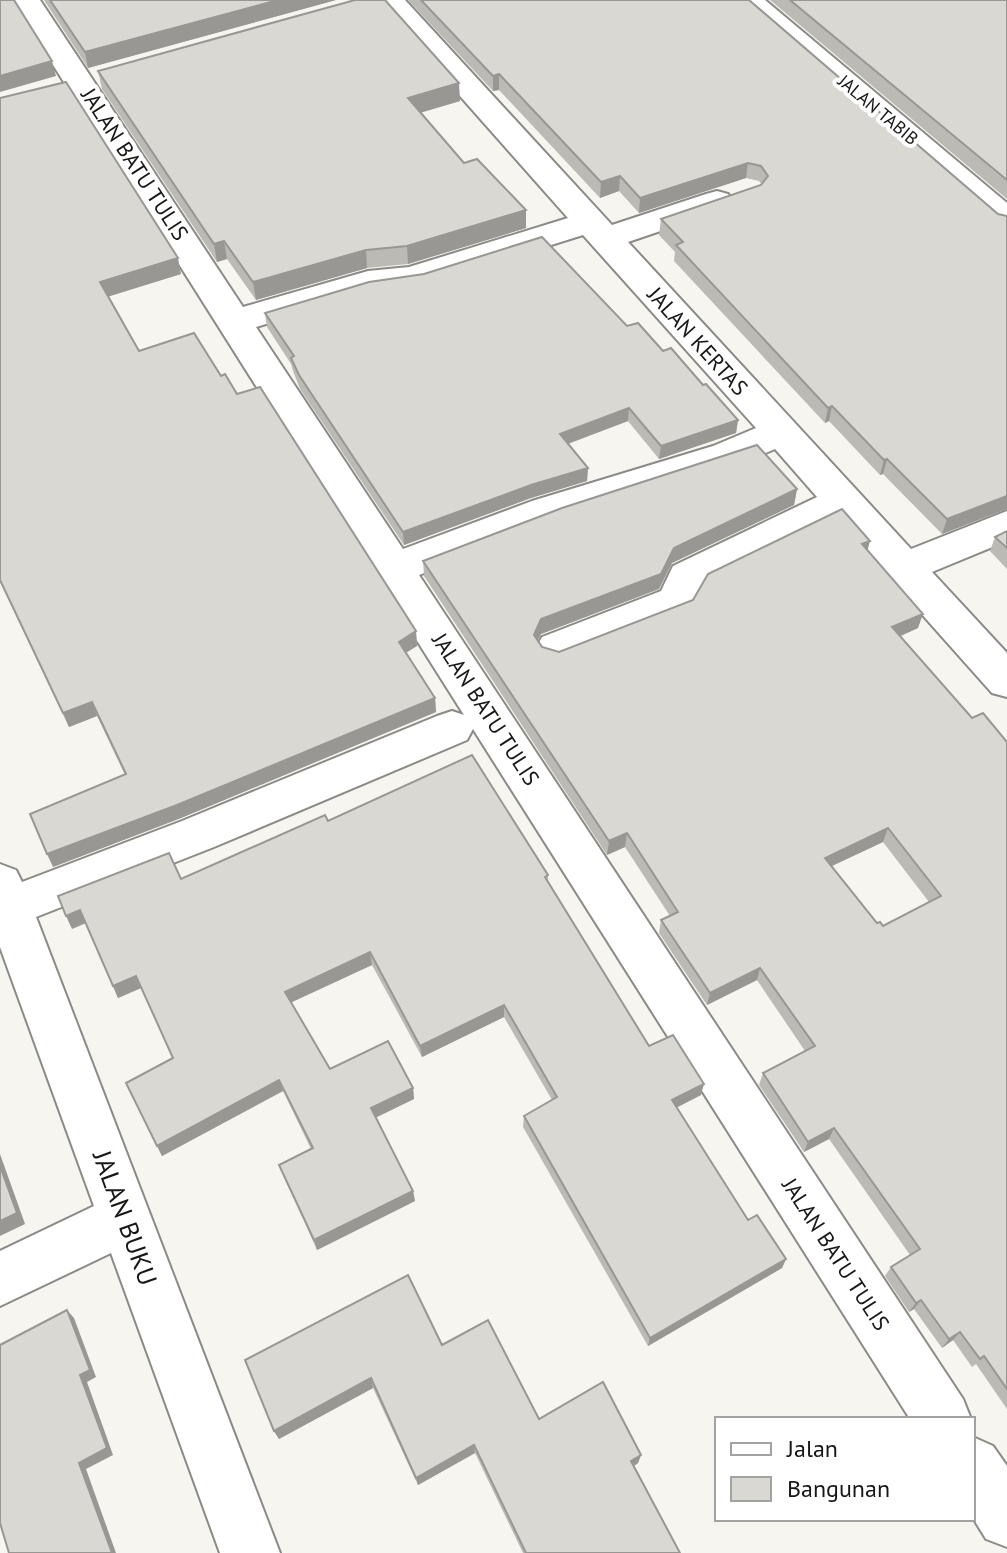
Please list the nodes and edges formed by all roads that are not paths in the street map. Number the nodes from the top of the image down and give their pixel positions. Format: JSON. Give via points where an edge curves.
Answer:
{"nodes":[{"id":1,"x":26,"y":0,"type":"edge"},
{"id":2,"x":748,"y":0,"type":"edge"},
{"id":3,"x":377,"y":1,"type":"edge"},
{"id":4,"x":747,"y":191,"type":"edge"},
{"id":5,"x":1007,"y":220,"type":"edge"},
{"id":6,"x":598,"y":230,"type":"junction"},
{"id":7,"x":236,"y":321,"type":"junction"},
{"id":8,"x":780,"y":432,"type":"junction"},
{"id":9,"x":842,"y":501,"type":"junction"},
{"id":10,"x":1007,"y":525,"type":"edge"},
{"id":11,"x":395,"y":568,"type":"junction"},
{"id":12,"x":904,"y":568,"type":"junction"},
{"id":13,"x":557,"y":648,"type":"edge"},
{"id":14,"x":1007,"y":681,"type":"edge"},
{"id":15,"x":452,"y":728,"type":"dead end"},
{"id":16,"x":4,"y":896,"type":"edge"},
{"id":17,"x":125,"y":1218,"type":"junction"},
{"id":18,"x":0,"y":1279,"type":"edge"},
{"id":19,"x":942,"y":1417,"type":"edge"},
{"id":20,"x":975,"y":1469,"type":"edge"},
{"id":21,"x":1007,"y":1518,"type":"edge"},
{"id":22,"x":250,"y":1553,"type":"edge"}],
"edges":[{"from":1,"to":7,"type":"street","name":"JALAN BATU TULIS"},
{"from":2,"to":5,"type":"street","name":"JALAN TABIB"},
{"from":3,"to":6,"type":"street","name":"JALAN KERTAS"},
{"from":4,"to":6,"type":"street"},
{"from":6,"to":7,"type":"street","via":[[412,277],[368,282]]},
{"from":6,"to":8,"type":"street","name":"JALAN KERTAS"},
{"from":7,"to":11,"type":"street","name":"JALAN BATU TULIS"},
{"from":8,"to":9,"type":"street","name":"JALAN KERTAS"},
{"from":8,"to":11,"type":"street"},
{"from":9,"to":12,"type":"street","name":"JALAN KERTAS"},
{"from":9,"to":13,"type":"street","via":[[687,577],[676,601]]},
{"from":10,"to":12,"type":"street"},
{"from":11,"to":19,"type":"street","name":"JALAN BATU TULIS"},
{"from":12,"to":14,"type":"street","name":"JALAN KERTAS"},
{"from":15,"to":16,"type":"street","via":[[198,834]]},
{"from":16,"to":17,"type":"street","name":"JALAN BUKU"},
{"from":17,"to":18,"type":"street"},
{"from":17,"to":22,"type":"street","name":"JALAN BUKU"},
{"from":20,"to":21,"type":"street"}]}
